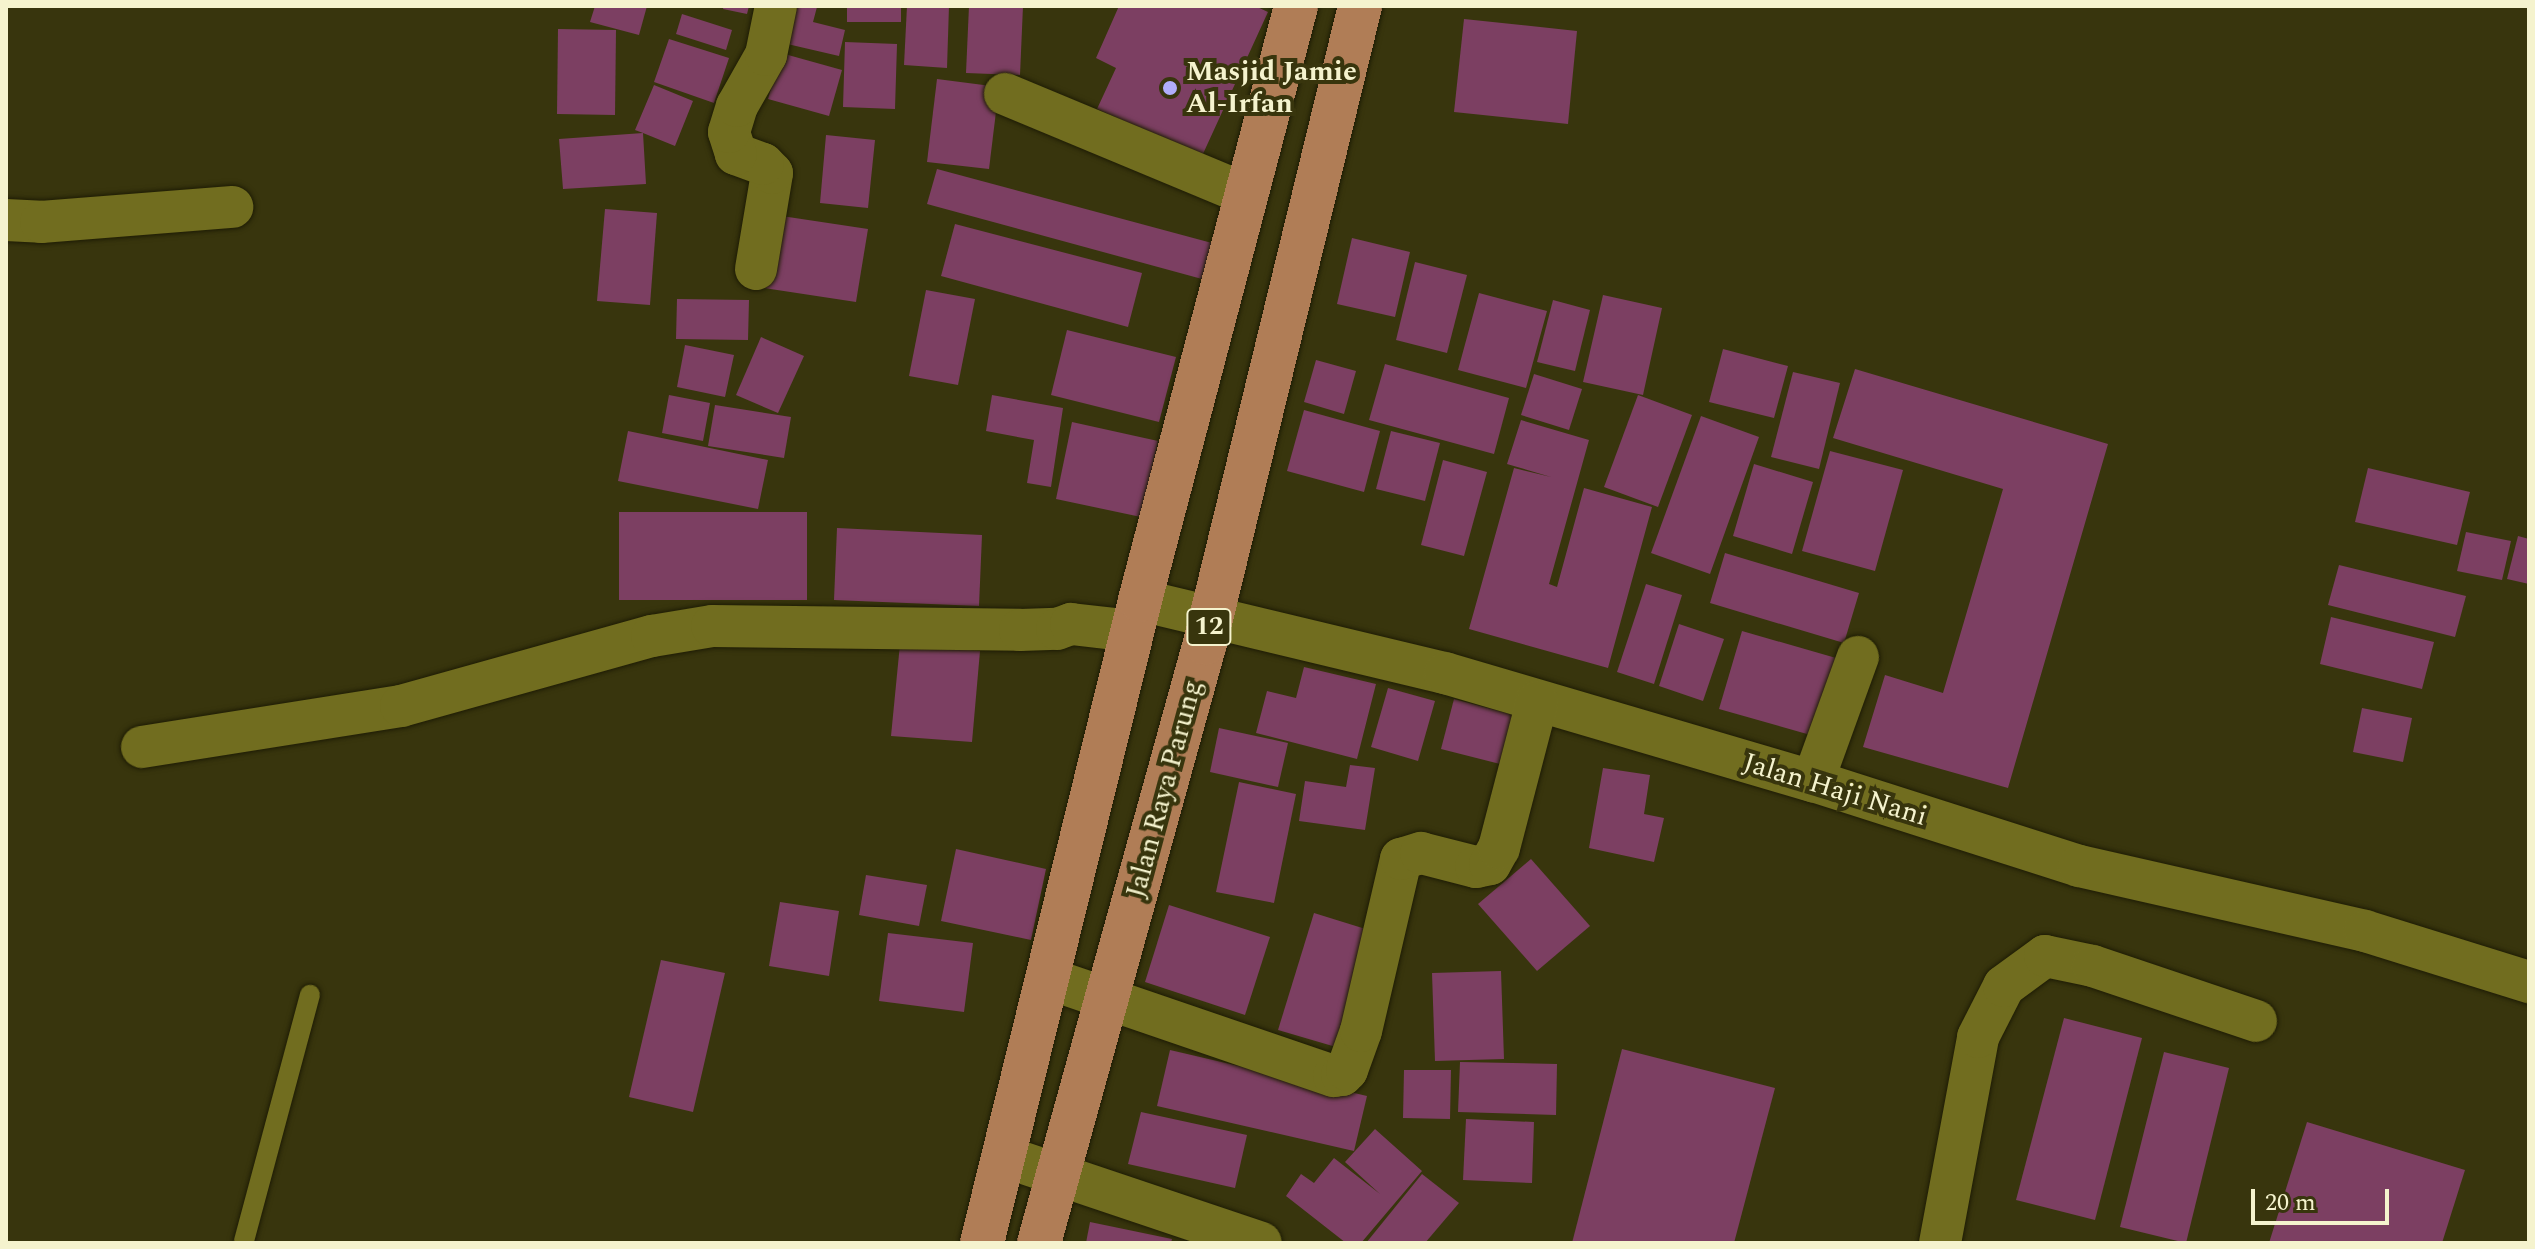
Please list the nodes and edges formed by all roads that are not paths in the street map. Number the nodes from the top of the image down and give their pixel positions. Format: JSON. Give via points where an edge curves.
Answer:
{"nodes":[{"id":1,"x":776,"y":6,"type":"edge"},
{"id":2,"x":1296,"y":6,"type":"edge"},
{"id":3,"x":1360,"y":6,"type":"edge"},
{"id":4,"x":1005,"y":94,"type":"dead end"},
{"id":5,"x":1245,"y":194,"type":"junction"},
{"id":6,"x":232,"y":207,"type":"dead end"},
{"id":7,"x":6,"y":220,"type":"edge"},
{"id":8,"x":756,"y":269,"type":"dead end"},
{"id":9,"x":1136,"y":615,"type":"junction"},
{"id":10,"x":1212,"y":615,"type":"junction"},
{"id":11,"x":1858,"y":657,"type":"dead end"},
{"id":12,"x":1537,"y":702,"type":"junction"},
{"id":13,"x":142,"y":747,"type":"dead end"},
{"id":14,"x":1813,"y":781,"type":"junction"},
{"id":15,"x":1047,"y":978,"type":"junction"},
{"id":16,"x":2529,"y":982,"type":"edge"},
{"id":17,"x":310,"y":995,"type":"dead end"},
{"id":18,"x":1108,"y":996,"type":"junction"},
{"id":19,"x":2256,"y":1021,"type":"dead end"},
{"id":20,"x":1003,"y":1156,"type":"junction"},
{"id":21,"x":1057,"y":1176,"type":"junction"},
{"id":22,"x":246,"y":1242,"type":"edge"},
{"id":23,"x":982,"y":1243,"type":"edge"},
{"id":24,"x":1039,"y":1243,"type":"edge"},
{"id":25,"x":1261,"y":1243,"type":"edge"},
{"id":26,"x":1940,"y":1243,"type":"edge"}],
"edges":[{"from":1,"to":8,"type":"street","via":[[766,55],[737,106],[729,132],[736,154],[772,173]]},
{"from":2,"to":5,"type":"highway"},
{"from":3,"to":10,"type":"highway","name":"Jalan Raya Parung","number":"12"},
{"from":4,"to":5,"type":"street"},
{"from":5,"to":9,"type":"highway"},
{"from":6,"to":7,"type":"street","via":[[41,222]]},
{"from":9,"to":10,"type":"street","name":"Jalan Haji Nani"},
{"from":9,"to":13,"type":"street","name":"Jalan Haji Nani","via":[[1020,630],[712,626],[652,636],[401,706]]},
{"from":9,"to":15,"type":"highway"},
{"from":10,"to":12,"type":"street","name":"Jalan Haji Nani","via":[[1445,673]]},
{"from":10,"to":18,"type":"highway","name":"Jalan Raya Parung","number":"12"},
{"from":11,"to":14,"type":"street"},
{"from":12,"to":14,"type":"street","name":"Jalan Haji Nani"},
{"from":12,"to":18,"type":"street","via":[[1499,848],[1490,864],[1476,867],[1421,853],[1401,859],[1361,1031],[1342,1075]]},
{"from":14,"to":16,"type":"street","name":"Jalan Haji Nani","via":[[2079,866],[2365,931]]},
{"from":15,"to":18,"type":"street"},
{"from":15,"to":20,"type":"highway"},
{"from":17,"to":22,"type":"lane"},
{"from":18,"to":21,"type":"highway","name":"Jalan Raya Parung","number":"12"},
{"from":19,"to":26,"type":"street","via":[[2093,966],[2045,956],[2004,986],[1978,1037]]},
{"from":20,"to":21,"type":"street"},
{"from":20,"to":23,"type":"highway"},
{"from":21,"to":24,"type":"highway","name":"Jalan Raya Parung","number":"12"},
{"from":21,"to":25,"type":"street"}]}
